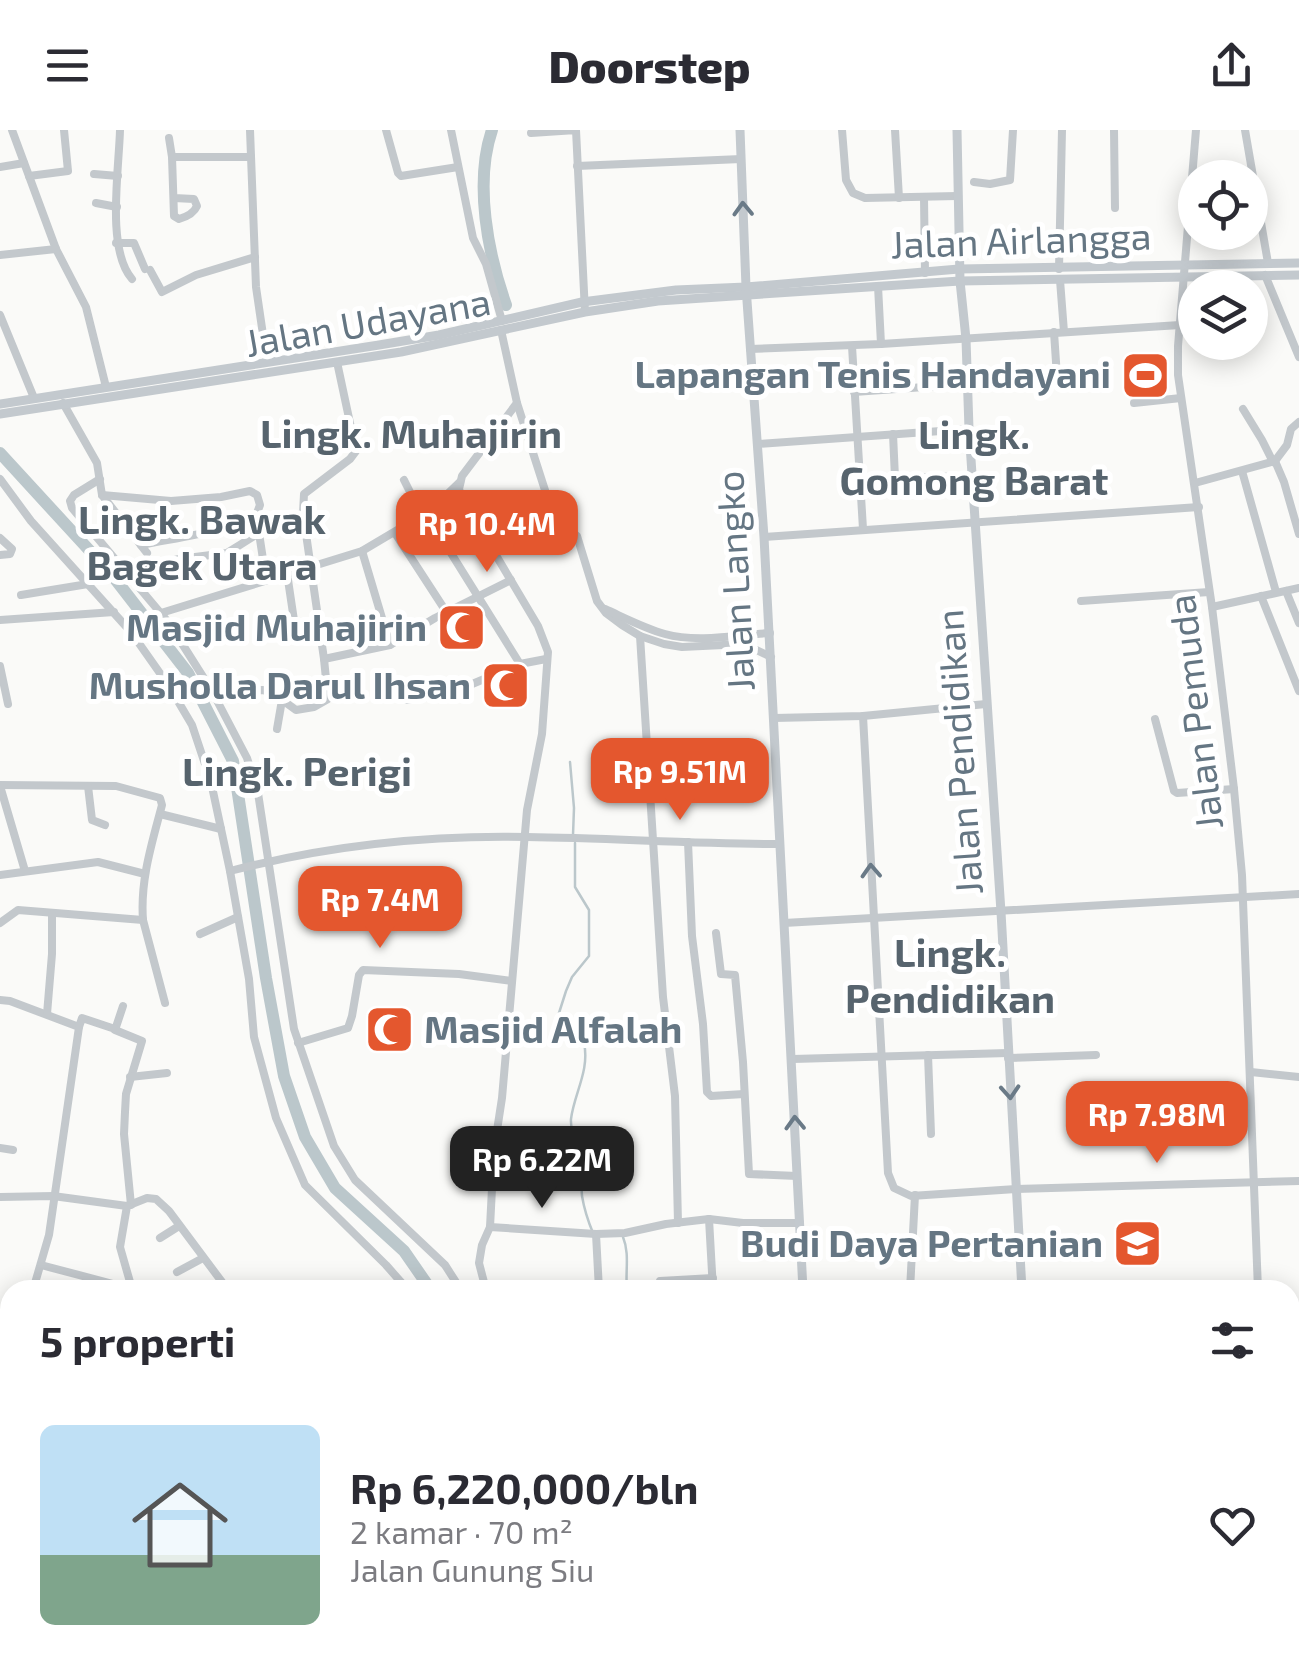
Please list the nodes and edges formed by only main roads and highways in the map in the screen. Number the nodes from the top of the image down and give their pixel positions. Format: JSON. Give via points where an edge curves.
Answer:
{"nodes":[{"id":1,"x":740,"y":130,"type":"edge"},
{"id":2,"x":957,"y":130,"type":"edge"},
{"id":3,"x":1299,"y":263,"type":"edge"},
{"id":4,"x":1194,"y":270,"type":"edge"},
{"id":5,"x":1178,"y":271,"type":"edge"},
{"id":6,"x":960,"y":275,"type":"junction"},
{"id":7,"x":1268,"y":275,"type":"edge"},
{"id":8,"x":1299,"y":275,"type":"edge"},
{"id":9,"x":746,"y":291,"type":"junction"},
{"id":10,"x":507,"y":325,"type":"junction"},
{"id":11,"x":123,"y":389,"type":"junction"},
{"id":12,"x":0,"y":404,"type":"edge"},
{"id":13,"x":0,"y":414,"type":"edge"},
{"id":14,"x":803,"y":1280,"type":"edge"},
{"id":15,"x":1021,"y":1280,"type":"edge"}],
"edges":[{"from":9,"to":1,"type":"main road","name":"Jalan Langko","one_way":true},
{"from":2,"to":6,"type":"main road","name":"Jalan Pendidikan"},
{"from":3,"to":4,"type":"main road","name":"Jalan Airlangga"},
{"from":5,"to":6,"type":"main road","name":"Jalan Airlangga"},
{"from":6,"to":9,"type":"main road","name":"Jalan Airlangga"},
{"from":6,"to":9,"type":"main road","name":"Jalan Airlangga"},
{"from":6,"to":15,"type":"main road","name":"Jalan Pendidikan","one_way":true},
{"from":7,"to":8,"type":"main road","name":"Jalan Airlangga"},
{"from":9,"to":10,"type":"main road","name":"Jalan Udayana","via":[[676,290]]},
{"from":14,"to":9,"type":"main road","name":"Jalan Langko","one_way":true},
{"from":10,"to":11,"type":"main road","name":"Jalan Udayana"},
{"from":10,"to":11,"type":"main road","name":"Jalan Udayana","via":[[337,362]]},
{"from":11,"to":12,"type":"main road","name":"Jalan Udayana"},
{"from":11,"to":13,"type":"main road","name":"Jalan Udayana"}]}
